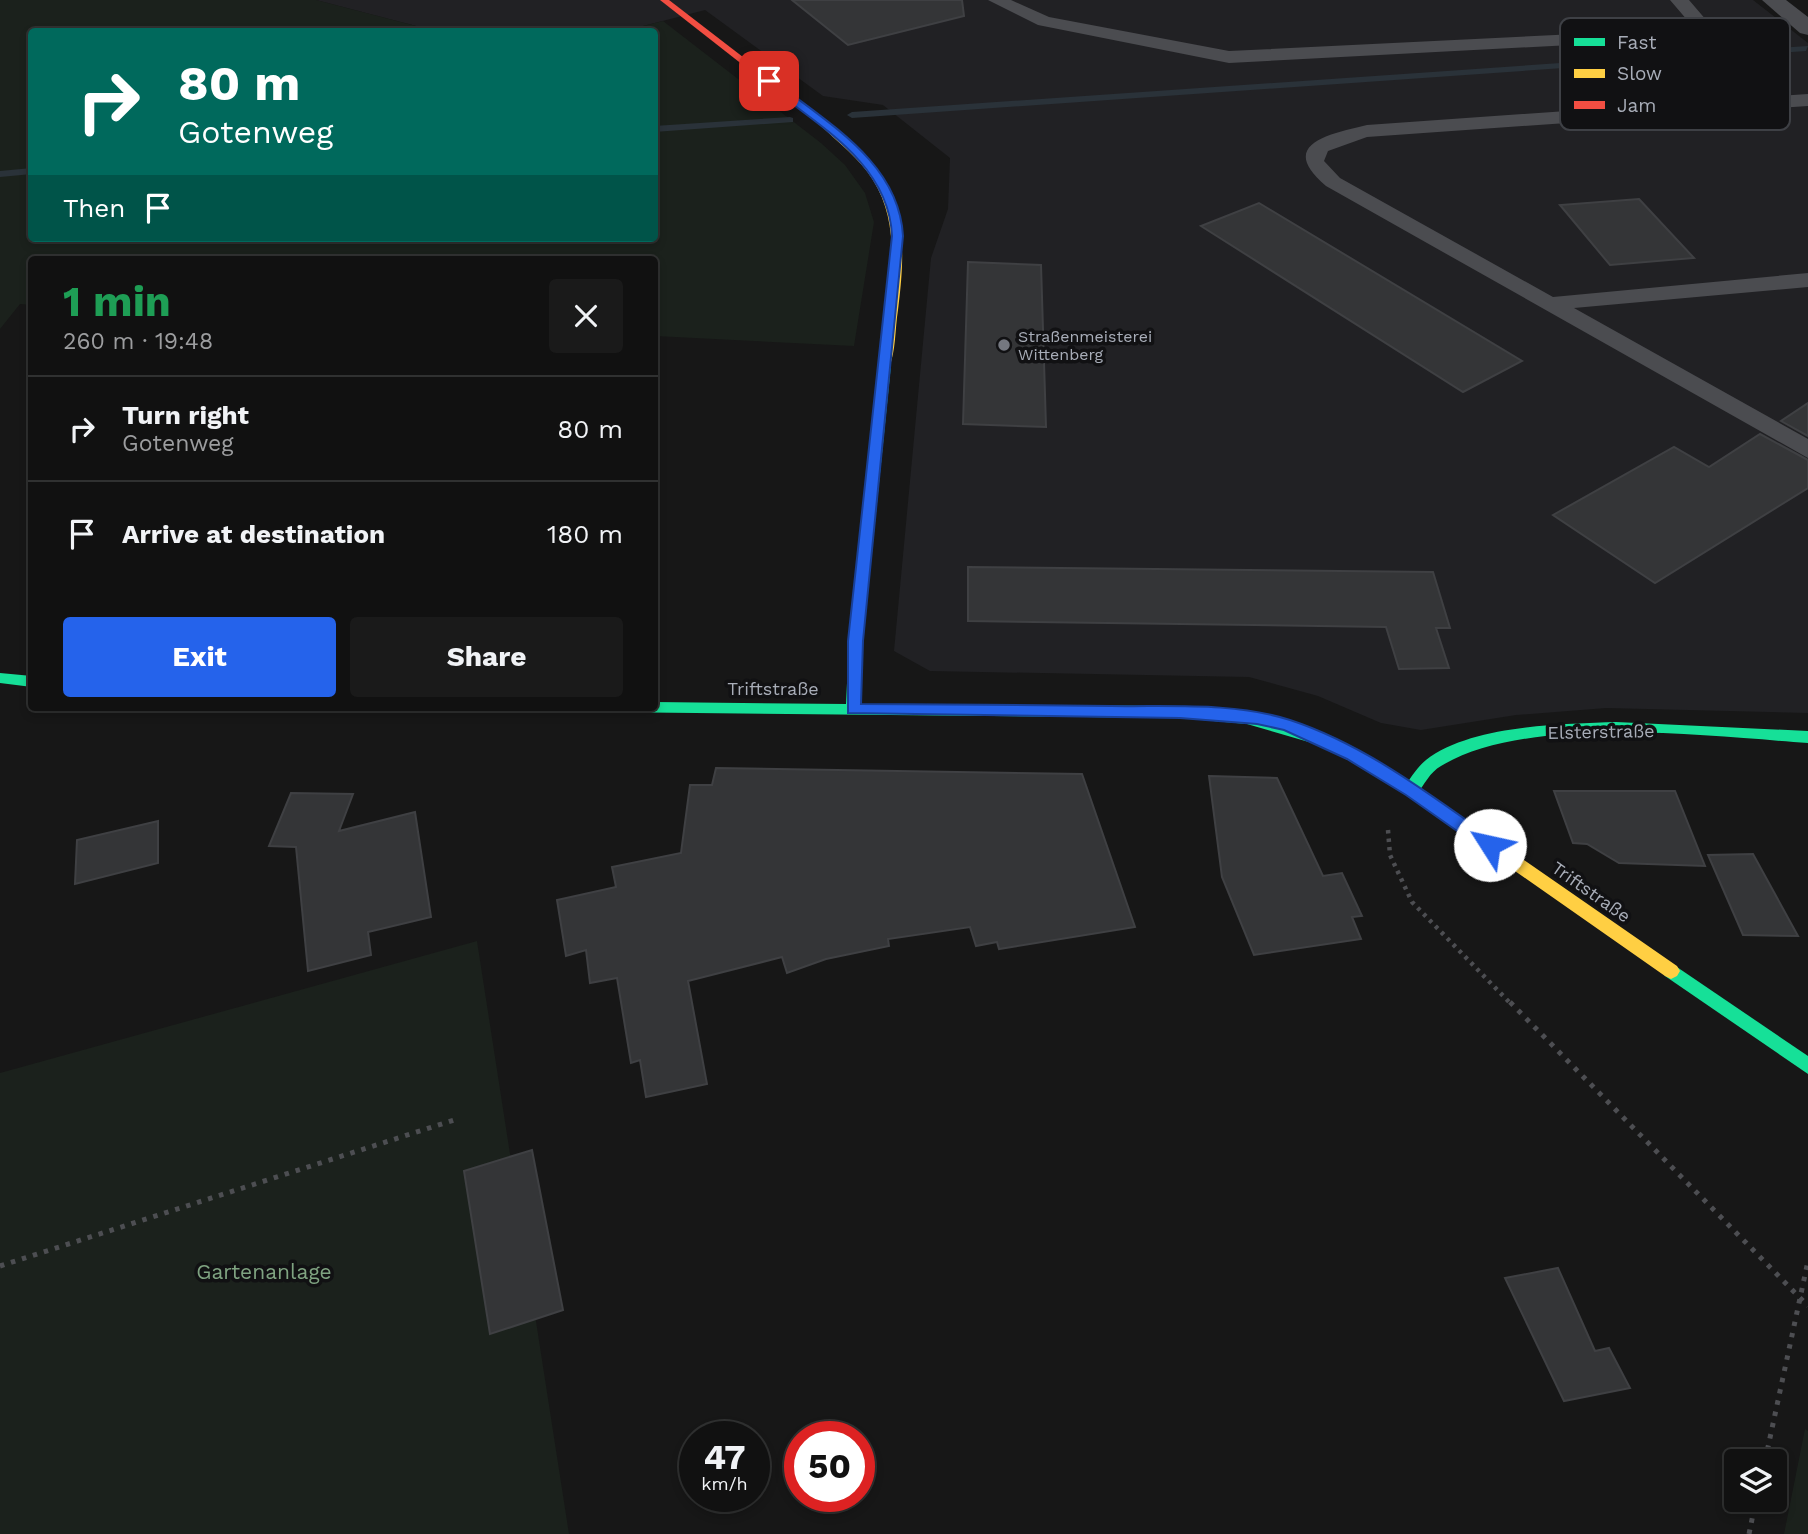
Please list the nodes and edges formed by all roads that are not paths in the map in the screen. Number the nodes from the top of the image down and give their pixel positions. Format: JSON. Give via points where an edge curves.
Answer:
{"nodes":[{"id":1,"x":664,"y":0,"type":"edge"},
{"id":2,"x":997,"y":0,"type":"edge"},
{"id":3,"x":1679,"y":0,"type":"edge"},
{"id":4,"x":1773,"y":0,"type":"edge"},
{"id":5,"x":1695,"y":18,"type":"edge"},
{"id":6,"x":1808,"y":28,"type":"edge"},
{"id":7,"x":1560,"y":40,"type":"edge"},
{"id":8,"x":1808,"y":100,"type":"edge"},
{"id":9,"x":1790,"y":101,"type":"edge"},
{"id":10,"x":1560,"y":117,"type":"edge"},
{"id":11,"x":1808,"y":280,"type":"edge"},
{"id":12,"x":1548,"y":304,"type":"junction"},
{"id":13,"x":1808,"y":450,"type":"edge"},
{"id":14,"x":0,"y":678,"type":"edge"},
{"id":15,"x":28,"y":682,"type":"edge"},
{"id":16,"x":658,"y":708,"type":"edge"},
{"id":17,"x":853,"y":709,"type":"junction"},
{"id":18,"x":1808,"y":737,"type":"edge"},
{"id":19,"x":1411,"y":790,"type":"junction"},
{"id":20,"x":1808,"y":1066,"type":"edge"}],
"edges":[{"from":1,"to":17,"type":"street","via":[[852,146],[877,173],[893,203],[898,236]]},
{"from":2,"to":7,"type":"lane","via":[[1044,21],[1229,57]]},
{"from":3,"to":5,"type":"lane"},
{"from":4,"to":6,"type":"street"},
{"from":8,"to":9,"type":"lane"},
{"from":10,"to":12,"type":"lane","via":[[1367,131],[1324,142],[1315,151],[1314,162],[1334,183]]},
{"from":11,"to":12,"type":"lane"},
{"from":12,"to":13,"type":"lane"},
{"from":14,"to":15,"type":"street"},
{"from":16,"to":17,"type":"street","name":"Triftstraße"},
{"from":17,"to":19,"type":"street","name":"Triftstraße","via":[[1180,712],[1257,718],[1321,739]]},
{"from":18,"to":19,"type":"street","name":"Elsterstraße","via":[[1619,729],[1521,735],[1453,753],[1434,763]]},
{"from":19,"to":20,"type":"street","name":"Triftstraße"}]}
